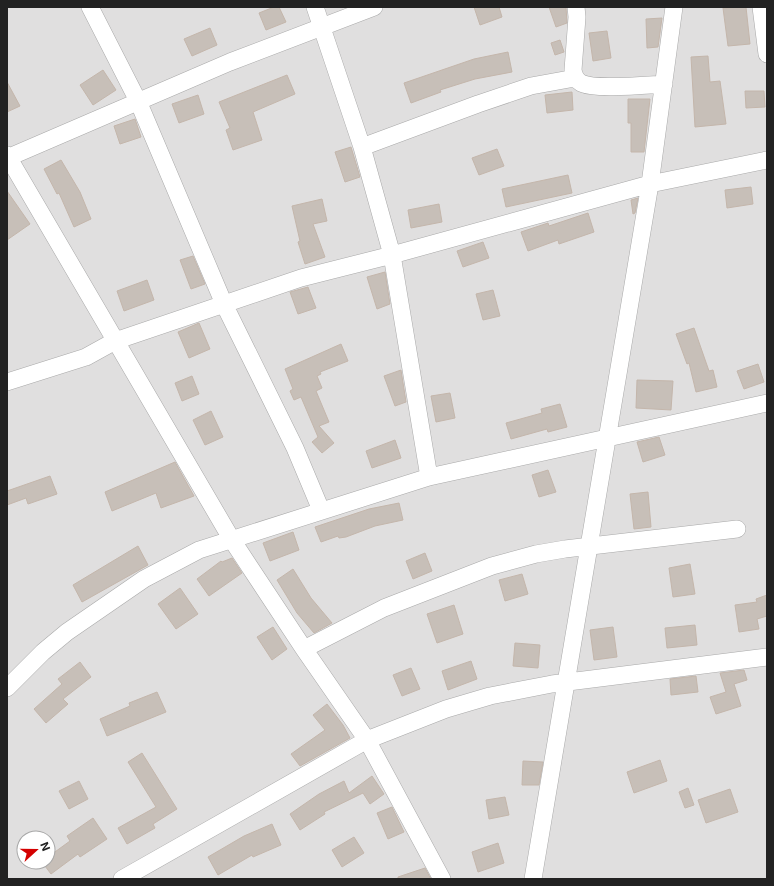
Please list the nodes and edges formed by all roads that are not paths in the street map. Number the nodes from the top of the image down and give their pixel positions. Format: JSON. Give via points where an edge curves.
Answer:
{"nodes":[{"id":1,"x":90,"y":7,"type":"edge"},
{"id":2,"x":315,"y":7,"type":"edge"},
{"id":3,"x":374,"y":7,"type":"edge"},
{"id":4,"x":576,"y":7,"type":"edge"},
{"id":5,"x":674,"y":7,"type":"edge"},
{"id":6,"x":761,"y":7,"type":"edge"},
{"id":7,"x":322,"y":28,"type":"junction"},
{"id":8,"x":767,"y":54,"type":"edge"},
{"id":9,"x":575,"y":78,"type":"junction"},
{"id":10,"x":664,"y":84,"type":"junction"},
{"id":11,"x":138,"y":101,"type":"junction"},
{"id":12,"x":362,"y":147,"type":"junction"},
{"id":13,"x":8,"y":157,"type":"edge"},
{"id":14,"x":767,"y":160,"type":"edge"},
{"id":15,"x":650,"y":184,"type":"junction"},
{"id":16,"x":392,"y":255,"type":"junction"},
{"id":17,"x":224,"y":304,"type":"junction"},
{"id":18,"x":116,"y":342,"type":"junction"},
{"id":19,"x":7,"y":382,"type":"edge"},
{"id":20,"x":767,"y":403,"type":"edge"},
{"id":21,"x":608,"y":437,"type":"junction"},
{"id":22,"x":429,"y":477,"type":"junction"},
{"id":23,"x":321,"y":510,"type":"junction"},
{"id":24,"x":737,"y":529,"type":"dead end"},
{"id":25,"x":232,"y":540,"type":"junction"},
{"id":26,"x":589,"y":547,"type":"junction"},
{"id":27,"x":304,"y":649,"type":"junction"},
{"id":28,"x":767,"y":657,"type":"edge"},
{"id":29,"x":566,"y":682,"type":"junction"},
{"id":30,"x":7,"y":688,"type":"edge"},
{"id":31,"x":367,"y":740,"type":"junction"},
{"id":32,"x":122,"y":879,"type":"edge"},
{"id":33,"x":442,"y":879,"type":"edge"},
{"id":34,"x":533,"y":879,"type":"edge"}],
"edges":[{"from":1,"to":11,"type":"street"},
{"from":2,"to":7,"type":"street"},
{"from":3,"to":7,"type":"street"},
{"from":4,"to":9,"type":"street","via":[[572,70]]},
{"from":5,"to":10,"type":"street"},
{"from":6,"to":8,"type":"street"},
{"from":7,"to":11,"type":"street","via":[[230,62]]},
{"from":7,"to":12,"type":"street"},
{"from":9,"to":10,"type":"street","via":[[591,86]]},
{"from":9,"to":12,"type":"street","via":[[531,86]]},
{"from":10,"to":15,"type":"street"},
{"from":11,"to":13,"type":"street"},
{"from":11,"to":17,"type":"street"},
{"from":12,"to":16,"type":"street"},
{"from":13,"to":18,"type":"street"},
{"from":14,"to":15,"type":"street"},
{"from":15,"to":16,"type":"street"},
{"from":15,"to":21,"type":"street"},
{"from":16,"to":17,"type":"street","via":[[301,278]]},
{"from":16,"to":22,"type":"street"},
{"from":17,"to":18,"type":"street"},
{"from":17,"to":23,"type":"street","via":[[295,448]]},
{"from":18,"to":19,"type":"street","via":[[86,357]]},
{"from":18,"to":25,"type":"street"},
{"from":20,"to":21,"type":"street"},
{"from":21,"to":22,"type":"street"},
{"from":21,"to":26,"type":"street"},
{"from":22,"to":23,"type":"street"},
{"from":23,"to":25,"type":"street"},
{"from":24,"to":26,"type":"street"},
{"from":25,"to":27,"type":"street"},
{"from":25,"to":30,"type":"street","via":[[199,550],[144,579],[67,632]]},
{"from":26,"to":27,"type":"street","via":[[536,554],[492,566],[384,608]]},
{"from":26,"to":29,"type":"street"},
{"from":27,"to":31,"type":"street"},
{"from":28,"to":29,"type":"street"},
{"from":29,"to":31,"type":"street","via":[[490,696],[446,709]]},
{"from":29,"to":34,"type":"street"},
{"from":31,"to":32,"type":"street"},
{"from":31,"to":33,"type":"street"}]}
